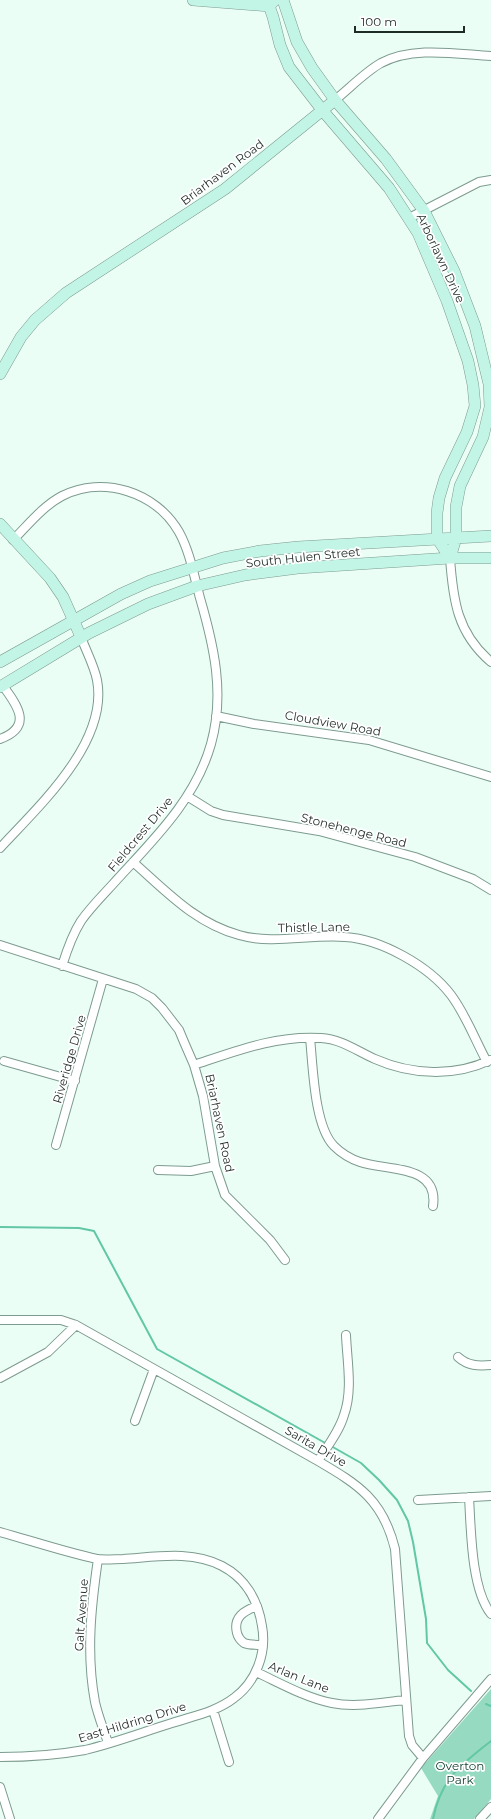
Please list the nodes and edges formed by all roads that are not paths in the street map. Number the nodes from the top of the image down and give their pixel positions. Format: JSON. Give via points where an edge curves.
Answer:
{"nodes":[{"id":1,"x":193,"y":0,"type":"edge"},
{"id":2,"x":283,"y":0,"type":"edge"},
{"id":3,"x":270,"y":2,"type":"edge"},
{"id":4,"x":491,"y":56,"type":"edge"},
{"id":5,"x":335,"y":100,"type":"junction"},
{"id":6,"x":323,"y":111,"type":"junction"},
{"id":7,"x":491,"y":180,"type":"edge"},
{"id":8,"x":424,"y":211,"type":"junction"},
{"id":9,"x":409,"y":218,"type":"junction"},
{"id":10,"x":0,"y":374,"type":"edge"},
{"id":11,"x":475,"y":406,"type":"junction"},
{"id":12,"x":490,"y":407,"type":"edge"},
{"id":13,"x":0,"y":524,"type":"edge"},
{"id":14,"x":491,"y":536,"type":"edge"},
{"id":15,"x":437,"y":538,"type":"junction"},
{"id":16,"x":456,"y":538,"type":"junction"},
{"id":17,"x":13,"y":540,"type":"junction"},
{"id":18,"x":450,"y":558,"type":"junction"},
{"id":19,"x":491,"y":558,"type":"edge"},
{"id":20,"x":192,"y":567,"type":"junction"},
{"id":21,"x":197,"y":586,"type":"junction"},
{"id":22,"x":72,"y":621,"type":"junction"},
{"id":23,"x":81,"y":637,"type":"junction"},
{"id":24,"x":0,"y":662,"type":"edge"},
{"id":25,"x":491,"y":662,"type":"edge"},
{"id":26,"x":2,"y":687,"type":"edge"},
{"id":27,"x":216,"y":716,"type":"junction"},
{"id":28,"x":0,"y":739,"type":"edge"},
{"id":29,"x":491,"y":777,"type":"edge"},
{"id":30,"x":187,"y":796,"type":"junction"},
{"id":31,"x":0,"y":848,"type":"edge"},
{"id":32,"x":133,"y":862,"type":"junction"},
{"id":33,"x":491,"y":890,"type":"edge"},
{"id":34,"x":0,"y":945,"type":"edge"},
{"id":35,"x":62,"y":966,"type":"junction"},
{"id":36,"x":103,"y":979,"type":"junction"},
{"id":37,"x":310,"y":1038,"type":"junction"},
{"id":38,"x":4,"y":1061,"type":"dead end"},
{"id":39,"x":489,"y":1061,"type":"edge"},
{"id":40,"x":194,"y":1065,"type":"junction"},
{"id":41,"x":75,"y":1081,"type":"junction"},
{"id":42,"x":56,"y":1145,"type":"dead end"},
{"id":43,"x":215,"y":1166,"type":"junction"},
{"id":44,"x":158,"y":1170,"type":"dead end"},
{"id":45,"x":434,"y":1206,"type":"dead end"},
{"id":46,"x":285,"y":1260,"type":"dead end"},
{"id":47,"x":0,"y":1320,"type":"edge"},
{"id":48,"x":76,"y":1325,"type":"junction"},
{"id":49,"x":346,"y":1335,"type":"dead end"},
{"id":50,"x":458,"y":1357,"type":"dead end"},
{"id":51,"x":491,"y":1365,"type":"edge"},
{"id":52,"x":154,"y":1369,"type":"junction"},
{"id":53,"x":0,"y":1378,"type":"edge"},
{"id":54,"x":135,"y":1421,"type":"dead end"},
{"id":55,"x":318,"y":1461,"type":"junction"},
{"id":56,"x":491,"y":1496,"type":"edge"},
{"id":57,"x":469,"y":1497,"type":"junction"},
{"id":58,"x":418,"y":1500,"type":"dead end"},
{"id":59,"x":0,"y":1532,"type":"edge"},
{"id":60,"x":98,"y":1559,"type":"junction"},
{"id":61,"x":257,"y":1606,"type":"junction"},
{"id":62,"x":491,"y":1614,"type":"edge"},
{"id":63,"x":263,"y":1645,"type":"junction"},
{"id":64,"x":256,"y":1672,"type":"junction"},
{"id":65,"x":491,"y":1678,"type":"edge"},
{"id":66,"x":406,"y":1700,"type":"junction"},
{"id":67,"x":212,"y":1710,"type":"junction"},
{"id":68,"x":108,"y":1743,"type":"junction"},
{"id":69,"x":0,"y":1757,"type":"edge"},
{"id":70,"x":423,"y":1758,"type":"junction"},
{"id":71,"x":229,"y":1762,"type":"dead end"},
{"id":72,"x":0,"y":1787,"type":"edge"},
{"id":73,"x":491,"y":1807,"type":"edge"},
{"id":74,"x":10,"y":1819,"type":"edge"},
{"id":75,"x":378,"y":1819,"type":"edge"},
{"id":76,"x":480,"y":1819,"type":"edge"}],
"edges":[{"from":1,"to":3,"type":"main road"},
{"from":2,"to":5,"type":"main road","name":"Arborlawn Drive","via":[[302,53]]},
{"from":3,"to":6,"type":"main road","name":"Arborlawn Drive","via":[[280,45],[289,67]]},
{"from":4,"to":5,"type":"street","name":"Briarhaven Road","via":[[428,53],[392,59],[374,68]]},
{"from":5,"to":6,"type":"main road","name":"Briarhaven Road"},
{"from":5,"to":8,"type":"main road","name":"Arborlawn Drive","via":[[386,159]]},
{"from":6,"to":9,"type":"main road","name":"Arborlawn Drive","via":[[389,188]]},
{"from":6,"to":10,"type":"main road","name":"Briarhaven Road","via":[[225,189],[66,293],[36,320],[21,338]]},
{"from":7,"to":8,"type":"street","via":[[479,182]]},
{"from":8,"to":9,"type":"street"},
{"from":8,"to":12,"type":"main road","name":"Arborlawn Drive","via":[[454,271],[475,326],[490,384]]},
{"from":9,"to":11,"type":"main road","name":"Arborlawn Drive","via":[[418,233],[459,333],[468,361]]},
{"from":11,"to":12,"type":"street"},
{"from":11,"to":15,"type":"main road","name":"Arborlawn Drive","via":[[467,432],[445,478],[439,498]]},
{"from":12,"to":16,"type":"main road","name":"Arborlawn Drive","via":[[483,437],[460,486],[456,507]]},
{"from":13,"to":17,"type":"main road"},
{"from":14,"to":16,"type":"main road","name":"South Hulen Street"},
{"from":15,"to":16,"type":"main road","name":"South Hulen Street"},
{"from":15,"to":18,"type":"main road","name":"Arborlawn Drive"},
{"from":15,"to":20,"type":"main road","name":"South Hulen Street","via":[[277,549],[229,557]]},
{"from":16,"to":18,"type":"main road","name":"Arborlawn Drive"},
{"from":17,"to":20,"type":"street","name":"Fieldcrest Drive","via":[[43,510],[61,497],[81,490],[110,487],[141,496],[161,510],[178,530]]},
{"from":17,"to":22,"type":"main road","via":[[50,578],[62,597]]},
{"from":18,"to":19,"type":"main road","name":"South Hulen Street"},
{"from":18,"to":21,"type":"main road","name":"South Hulen Street","via":[[290,569],[245,575]]},
{"from":18,"to":25,"type":"street","name":"Arborlawn Drive","via":[[453,595],[463,628]]},
{"from":20,"to":21,"type":"street","name":"Fieldcrest Drive"},
{"from":20,"to":22,"type":"main road","name":"South Hulen Street","via":[[150,581]]},
{"from":21,"to":23,"type":"main road","name":"South Hulen Street","via":[[148,604]]},
{"from":21,"to":27,"type":"street","name":"Fieldcrest Drive","via":[[216,663]]},
{"from":22,"to":23,"type":"main road"},
{"from":22,"to":24,"type":"main road","name":"South Hulen Street"},
{"from":23,"to":26,"type":"main road","name":"South Hulen Street"},
{"from":23,"to":31,"type":"street","via":[[97,680],[98,707],[89,737],[48,797]]},
{"from":26,"to":28,"type":"street","via":[[16,705],[20,715],[19,724],[12,733]]},
{"from":27,"to":29,"type":"street","name":"Cloudview Road","via":[[254,724],[369,740]]},
{"from":27,"to":30,"type":"street","name":"Fieldcrest Drive","via":[[207,756]]},
{"from":30,"to":32,"type":"street","name":"Fieldcrest Drive"},
{"from":30,"to":33,"type":"street","name":"Stonehenge Road","via":[[211,812],[319,831],[415,857],[473,879]]},
{"from":32,"to":35,"type":"street","name":"Fieldcrest Drive","via":[[81,921]]},
{"from":32,"to":39,"type":"street","name":"Thistle Lane","via":[[184,908],[212,926],[240,936],[271,939],[361,939],[403,956],[427,971],[451,995]]},
{"from":34,"to":35,"type":"street","name":"Briarhaven Road"},
{"from":35,"to":36,"type":"street","name":"Briarhaven Road"},
{"from":36,"to":40,"type":"street","name":"Briarhaven Road","via":[[136,989],[152,998],[178,1030]]},
{"from":36,"to":41,"type":"street","name":"Riveridge Drive"},
{"from":37,"to":39,"type":"street","via":[[338,1041],[375,1059],[420,1070],[453,1072]]},
{"from":37,"to":40,"type":"street","via":[[265,1042]]},
{"from":37,"to":45,"type":"street","via":[[320,1118],[325,1133],[334,1146],[359,1162],[415,1173],[424,1178],[434,1191]]},
{"from":38,"to":41,"type":"street"},
{"from":40,"to":43,"type":"street","name":"Briarhaven Road","via":[[206,1109]]},
{"from":41,"to":42,"type":"street","name":"Riveridge Drive"},
{"from":43,"to":44,"type":"street","via":[[191,1171]]},
{"from":43,"to":46,"type":"street","name":"Briarhaven Road","via":[[225,1195],[270,1240]]},
{"from":47,"to":48,"type":"street","name":"Sarita Drive","via":[[61,1320]]},
{"from":48,"to":52,"type":"street","name":"Sarita Drive"},
{"from":48,"to":53,"type":"street","via":[[48,1352]]},
{"from":49,"to":55,"type":"street","via":[[348,1397],[345,1414]]},
{"from":50,"to":51,"type":"street","via":[[472,1365]]},
{"from":52,"to":54,"type":"street"},
{"from":52,"to":55,"type":"street","name":"Sarita Drive"},
{"from":55,"to":66,"type":"street","name":"Sarita Drive","via":[[350,1480],[367,1494],[380,1510],[390,1531],[396,1560]]},
{"from":56,"to":57,"type":"street"},
{"from":57,"to":58,"type":"street"},
{"from":57,"to":62,"type":"street","via":[[476,1580]]},
{"from":59,"to":60,"type":"street","name":"East Hildring Drive"},
{"from":60,"to":61,"type":"street","name":"East Hildring Drive","via":[[186,1556],[208,1559],[237,1576],[248,1588]]},
{"from":60,"to":68,"type":"street","name":"Galt Avenue","via":[[89,1646],[95,1702]]},
{"from":61,"to":63,"type":"street","name":"East Hildring Drive","via":[[264,1636]]},
{"from":61,"to":63,"type":"street","via":[[239,1616],[235,1626],[238,1638],[245,1643]]},
{"from":63,"to":64,"type":"street","name":"East Hildring Drive"},
{"from":64,"to":66,"type":"street","name":"Arlan Lane","via":[[316,1699],[334,1703],[364,1704]]},
{"from":64,"to":67,"type":"street","name":"East Hildring Drive","via":[[234,1698]]},
{"from":65,"to":70,"type":"street"},
{"from":66,"to":70,"type":"street","name":"Sarita Drive","via":[[410,1741],[414,1750]]},
{"from":67,"to":68,"type":"street","name":"East Hildring Drive"},
{"from":67,"to":71,"type":"street"},
{"from":68,"to":69,"type":"street","name":"East Hildring Drive","via":[[62,1753]]},
{"from":70,"to":75,"type":"street"},
{"from":72,"to":74,"type":"street"},
{"from":73,"to":76,"type":"street"}]}
